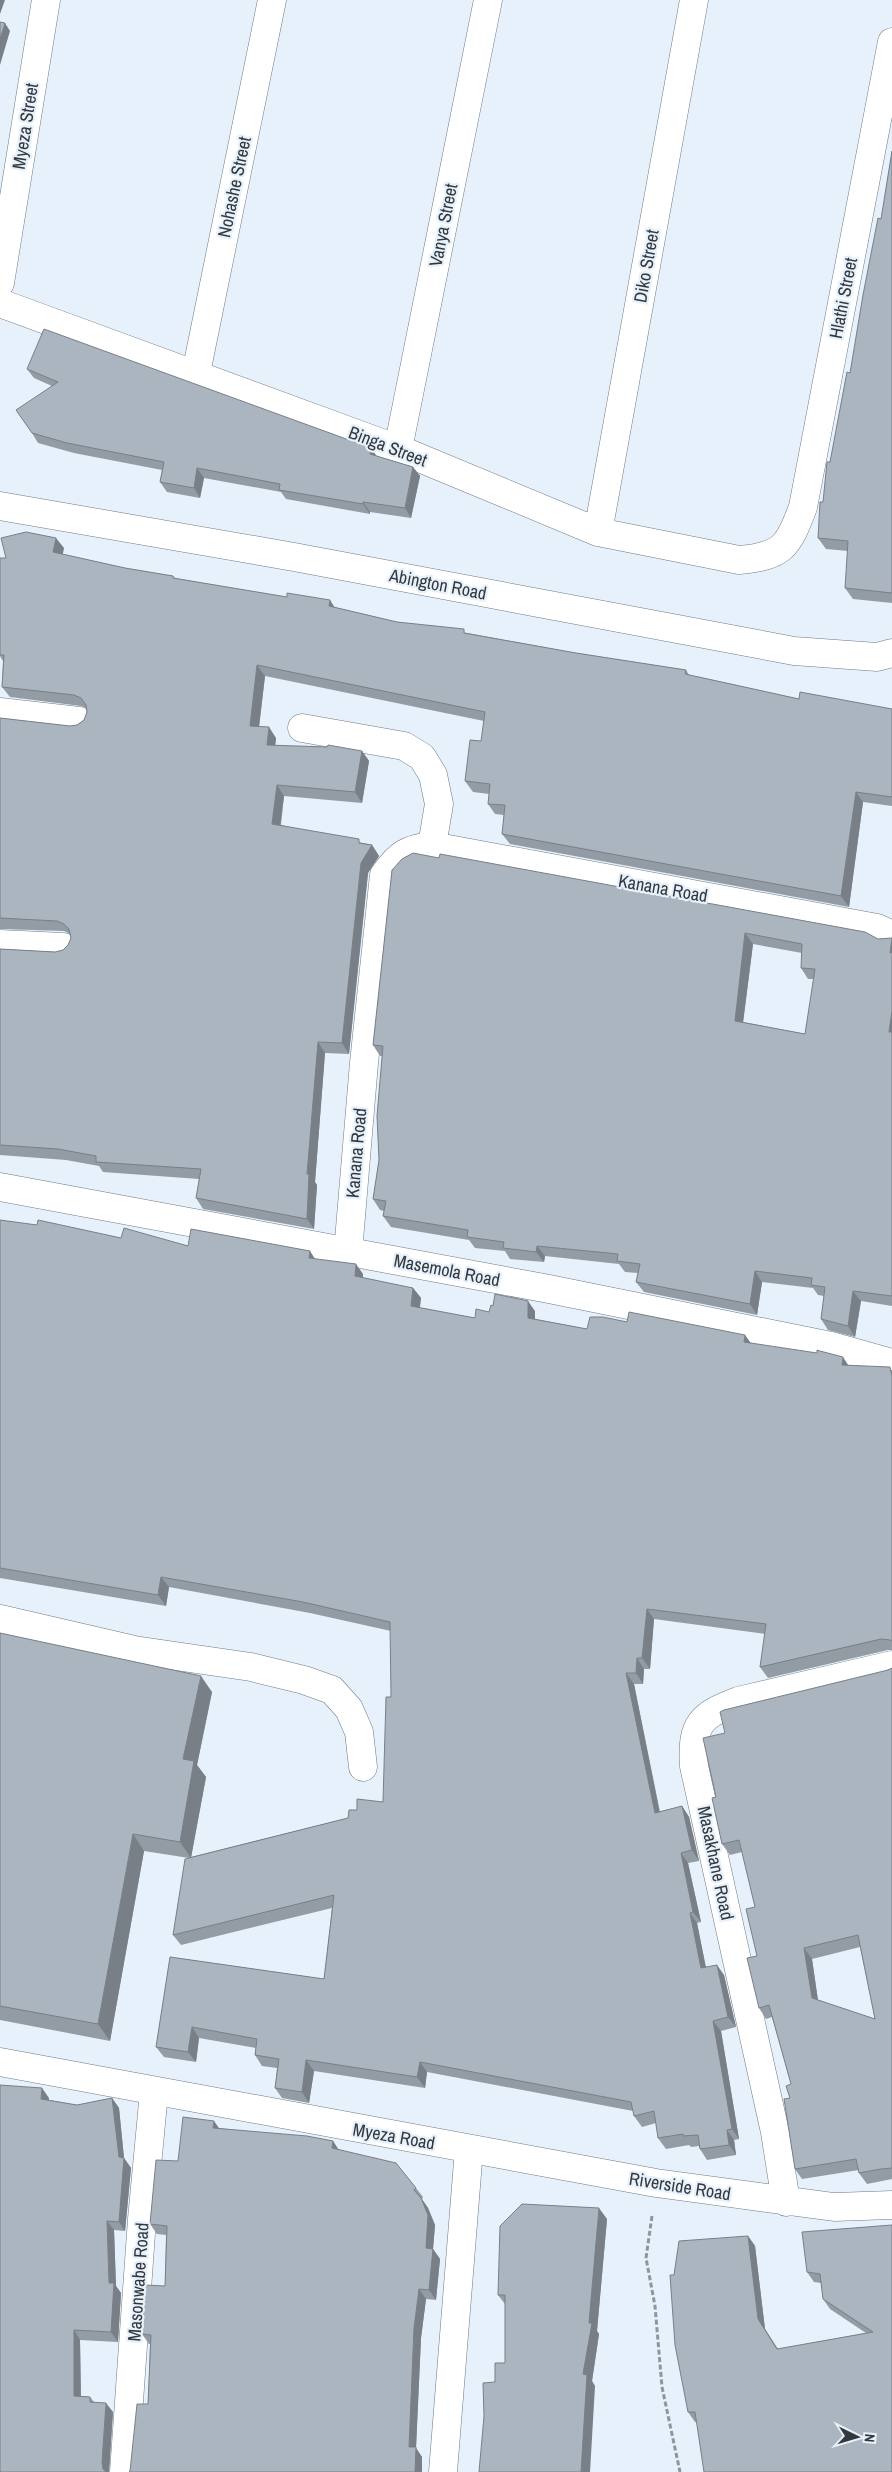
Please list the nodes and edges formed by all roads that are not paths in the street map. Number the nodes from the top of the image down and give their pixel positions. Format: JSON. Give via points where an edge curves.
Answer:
{"nodes":[{"id":1,"x":46,"y":0,"type":"edge"},
{"id":2,"x":272,"y":0,"type":"edge"},
{"id":3,"x":488,"y":0,"type":"edge"},
{"id":4,"x":694,"y":0,"type":"edge"},
{"id":5,"x":892,"y":42,"type":"edge"},
{"id":6,"x":1,"y":269,"type":"edge"},
{"id":7,"x":0,"y":303,"type":"edge"},
{"id":8,"x":196,"y":373,"type":"junction"},
{"id":9,"x":398,"y":449,"type":"junction"},
{"id":10,"x":0,"y":506,"type":"edge"},
{"id":11,"x":598,"y":532,"type":"junction"},
{"id":12,"x":780,"y":549,"type":"joint"},
{"id":13,"x":885,"y":655,"type":"edge"},
{"id":14,"x":0,"y":712,"type":"edge"},
{"id":15,"x":79,"y":722,"type":"edge"},
{"id":16,"x":302,"y":728,"type":"dead end"},
{"id":17,"x":432,"y":846,"type":"junction"},
{"id":18,"x":892,"y":934,"type":"edge"},
{"id":19,"x":0,"y":944,"type":"edge"},
{"id":20,"x":63,"y":947,"type":"edge"},
{"id":21,"x":0,"y":1187,"type":"edge"},
{"id":22,"x":348,"y":1252,"type":"junction"},
{"id":23,"x":892,"y":1363,"type":"edge"},
{"id":24,"x":0,"y":1619,"type":"edge"},
{"id":25,"x":892,"y":1665,"type":"edge"},
{"id":26,"x":363,"y":1767,"type":"dead end"},
{"id":27,"x":0,"y":2062,"type":"edge"},
{"id":28,"x":154,"y":2092,"type":"junction"},
{"id":29,"x":469,"y":2149,"type":"junction"},
{"id":30,"x":786,"y":2202,"type":"junction"},
{"id":31,"x":892,"y":2205,"type":"edge"},
{"id":32,"x":124,"y":2472,"type":"edge"},
{"id":33,"x":443,"y":2472,"type":"edge"}],
"edges":[{"from":1,"to":6,"type":"street","name":"Myeza Street"},
{"from":2,"to":8,"type":"street","name":"Nohashe Street"},
{"from":3,"to":9,"type":"street","name":"Vanya Street"},
{"from":4,"to":11,"type":"street","name":"Diko Street"},
{"from":5,"to":12,"type":"street","name":"Hlathi Street","via":[[802,507],[792,536]]},
{"from":7,"to":8,"type":"street","name":"Binga Street"},
{"from":8,"to":9,"type":"street","name":"Binga Street"},
{"from":9,"to":11,"type":"street","name":"Binga Street"},
{"from":10,"to":13,"type":"street","name":"Abington Road","via":[[294,557],[794,651]]},
{"from":11,"to":12,"type":"street","name":"Binga Street","via":[[739,560],[762,558]]},
{"from":14,"to":15,"type":"street"},
{"from":16,"to":17,"type":"street","via":[[404,746],[422,757],[433,775],[439,804]]},
{"from":17,"to":18,"type":"street","name":"Kanana Road","via":[[877,928]]},
{"from":17,"to":22,"type":"street","name":"Kanana Road","via":[[416,848],[398,856],[384,875]]},
{"from":19,"to":20,"type":"street"},
{"from":21,"to":22,"type":"street","name":"Masemola Road"},
{"from":22,"to":23,"type":"street","name":"Masemola Road","via":[[821,1344]]},
{"from":24,"to":26,"type":"street","via":[[134,1650],[252,1667],[332,1690],[349,1709],[359,1732]]},
{"from":25,"to":30,"type":"street","name":"Masakhane Road","via":[[738,1701],[715,1710],[703,1719],[693,1748],[694,1766],[774,2132]]},
{"from":27,"to":28,"type":"street","name":"Myeza Road"},
{"from":28,"to":29,"type":"street","name":"Myeza Road"},
{"from":28,"to":32,"type":"street","name":"Masonwabe Road"},
{"from":29,"to":30,"type":"street","name":"Riverside Road","via":[[656,2183]]},
{"from":29,"to":33,"type":"street"},
{"from":30,"to":31,"type":"street","name":"Riverside Road","via":[[834,2207]]}]}
